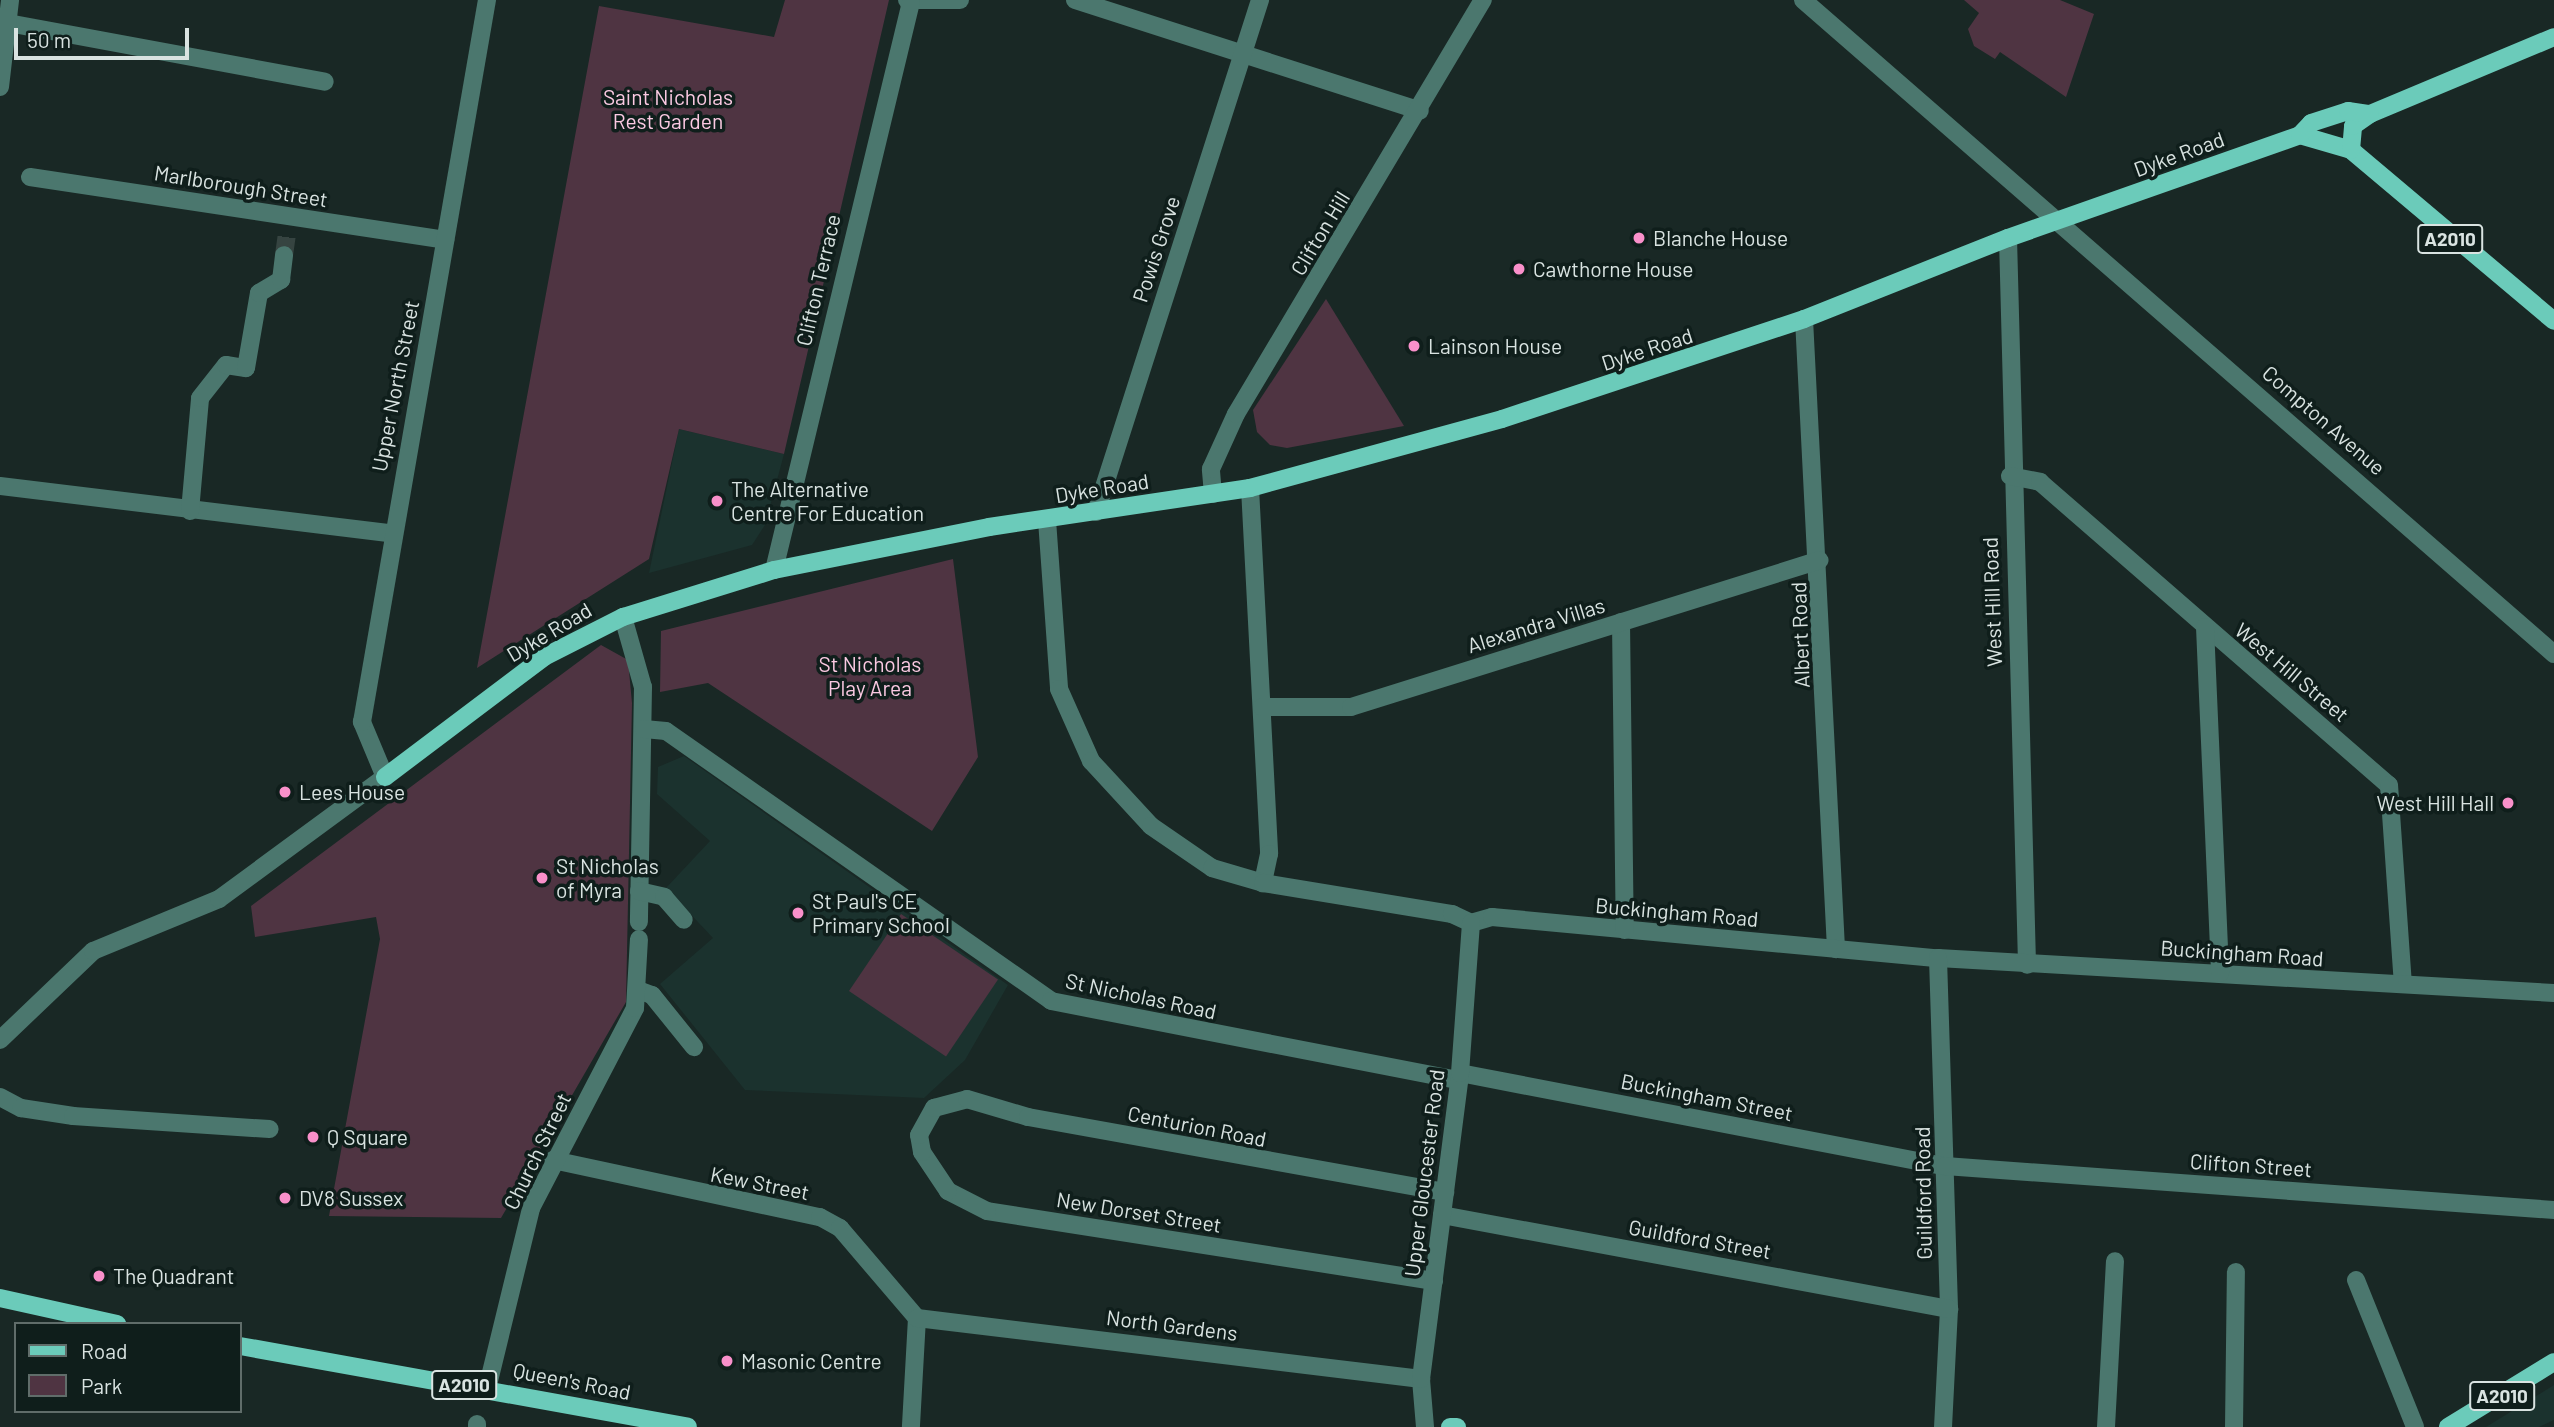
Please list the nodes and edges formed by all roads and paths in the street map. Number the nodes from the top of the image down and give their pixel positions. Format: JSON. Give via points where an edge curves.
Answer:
{"nodes":[{"id":1,"x":10,"y":0,"type":"edge"},
{"id":2,"x":487,"y":0,"type":"edge"},
{"id":3,"x":960,"y":0,"type":"edge"},
{"id":4,"x":1075,"y":0,"type":"edge"},
{"id":5,"x":1260,"y":0,"type":"edge"},
{"id":6,"x":1483,"y":0,"type":"edge"},
{"id":7,"x":1803,"y":0,"type":"edge"},
{"id":8,"x":909,"y":1,"type":"edge"},
{"id":9,"x":8,"y":23,"type":"junction"},
{"id":10,"x":2554,"y":37,"type":"edge"},
{"id":11,"x":1243,"y":52,"type":"junction"},
{"id":12,"x":326,"y":82,"type":"dead end"},
{"id":13,"x":0,"y":87,"type":"edge"},
{"id":14,"x":1420,"y":111,"type":"junction"},
{"id":15,"x":2370,"y":114,"type":"junction"},
{"id":16,"x":2300,"y":135,"type":"junction"},
{"id":17,"x":2351,"y":150,"type":"junction"},
{"id":18,"x":30,"y":177,"type":"dead end"},
{"id":19,"x":2064,"y":221,"type":"junction"},
{"id":20,"x":2008,"y":238,"type":"junction"},
{"id":21,"x":445,"y":240,"type":"junction"},
{"id":22,"x":284,"y":255,"type":"tunnel mouth"},
{"id":23,"x":1804,"y":319,"type":"junction"},
{"id":24,"x":2554,"y":321,"type":"edge"},
{"id":25,"x":2010,"y":476,"type":"junction"},
{"id":26,"x":0,"y":486,"type":"edge"},
{"id":27,"x":1250,"y":488,"type":"junction"},
{"id":28,"x":1213,"y":494,"type":"junction"},
{"id":29,"x":190,"y":511,"type":"junction"},
{"id":30,"x":1097,"y":512,"type":"junction"},
{"id":31,"x":1047,"y":520,"type":"junction"},
{"id":32,"x":390,"y":533,"type":"junction"},
{"id":33,"x":1820,"y":559,"type":"junction"},
{"id":34,"x":774,"y":570,"type":"junction"},
{"id":35,"x":623,"y":617,"type":"junction"},
{"id":36,"x":1621,"y":622,"type":"junction"},
{"id":37,"x":2204,"y":627,"type":"junction"},
{"id":38,"x":2554,"y":654,"type":"edge"},
{"id":39,"x":1262,"y":707,"type":"junction"},
{"id":40,"x":643,"y":729,"type":"junction"},
{"id":41,"x":385,"y":777,"type":"junction"},
{"id":42,"x":1263,"y":883,"type":"junction"},
{"id":43,"x":639,"y":891,"type":"junction"},
{"id":44,"x":684,"y":920,"type":"dead end"},
{"id":45,"x":1471,"y":923,"type":"junction"},
{"id":46,"x":1625,"y":930,"type":"junction"},
{"id":47,"x":1836,"y":949,"type":"junction"},
{"id":48,"x":1938,"y":958,"type":"junction"},
{"id":49,"x":2027,"y":965,"type":"junction"},
{"id":50,"x":2220,"y":974,"type":"junction"},
{"id":51,"x":2403,"y":984,"type":"junction"},
{"id":52,"x":638,"y":990,"type":"junction"},
{"id":53,"x":2554,"y":993,"type":"edge"},
{"id":54,"x":0,"y":1040,"type":"edge"},
{"id":55,"x":694,"y":1047,"type":"dead end"},
{"id":56,"x":1459,"y":1076,"type":"junction"},
{"id":57,"x":0,"y":1097,"type":"edge"},
{"id":58,"x":943,"y":1103,"type":"joint"},
{"id":59,"x":270,"y":1129,"type":"dead end"},
{"id":60,"x":553,"y":1160,"type":"junction"},
{"id":61,"x":1945,"y":1166,"type":"junction"},
{"id":62,"x":1445,"y":1192,"type":"junction"},
{"id":63,"x":2554,"y":1210,"type":"edge"},
{"id":64,"x":1442,"y":1215,"type":"junction"},
{"id":65,"x":2115,"y":1261,"type":"dead end"},
{"id":66,"x":2236,"y":1272,"type":"dead end"},
{"id":67,"x":1434,"y":1280,"type":"junction"},
{"id":68,"x":2356,"y":1280,"type":"dead end"},
{"id":69,"x":0,"y":1298,"type":"edge"},
{"id":70,"x":1949,"y":1309,"type":"junction"},
{"id":71,"x":917,"y":1318,"type":"junction"},
{"id":72,"x":108,"y":1322,"type":"edge"},
{"id":73,"x":242,"y":1346,"type":"edge"},
{"id":74,"x":2554,"y":1362,"type":"edge"},
{"id":75,"x":1421,"y":1379,"type":"junction"},
{"id":76,"x":487,"y":1389,"type":"junction"},
{"id":77,"x":688,"y":1427,"type":"edge"},
{"id":78,"x":911,"y":1427,"type":"edge"},
{"id":79,"x":1425,"y":1427,"type":"edge"},
{"id":80,"x":1450,"y":1427,"type":"edge"},
{"id":81,"x":1457,"y":1427,"type":"edge"},
{"id":82,"x":1943,"y":1427,"type":"edge"},
{"id":83,"x":2106,"y":1427,"type":"edge"},
{"id":84,"x":2234,"y":1427,"type":"edge"},
{"id":85,"x":2415,"y":1427,"type":"edge"},
{"id":86,"x":2448,"y":1427,"type":"edge"}],
"edges":[{"from":1,"to":9,"type":"street"},
{"from":2,"to":21,"type":"street","name":"Upper North Street"},
{"from":3,"to":8,"type":"street","name":"Clifton Terrace"},
{"from":4,"to":11,"type":"street"},
{"from":5,"to":11,"type":"street","name":"Powis Grove"},
{"from":6,"to":14,"type":"street","name":"Clifton Hill"},
{"from":7,"to":19,"type":"street","name":"Compton Avenue"},
{"from":8,"to":34,"type":"street","name":"Clifton Terrace"},
{"from":9,"to":12,"type":"street"},
{"from":9,"to":13,"type":"street"},
{"from":10,"to":15,"type":"main road","name":"Dyke Road"},
{"from":11,"to":14,"type":"street"},
{"from":11,"to":30,"type":"street","name":"Powis Grove"},
{"from":14,"to":28,"type":"street","name":"Clifton Hill","via":[[1236,414],[1211,469]]},
{"from":15,"to":16,"type":"main road","name":"Dyke Road","via":[[2348,111],[2311,123]]},
{"from":15,"to":17,"type":"main road","via":[[2353,126]]},
{"from":16,"to":17,"type":"main road"},
{"from":16,"to":19,"type":"main road","name":"Dyke Road"},
{"from":17,"to":24,"type":"main road","number":"A2010"},
{"from":18,"to":21,"type":"street","name":"Marlborough Street","via":[[288,225]]},
{"from":19,"to":20,"type":"main road","name":"Dyke Road"},
{"from":19,"to":38,"type":"street","name":"Compton Avenue"},
{"from":20,"to":23,"type":"main road","name":"Dyke Road"},
{"from":20,"to":25,"type":"street","name":"West Hill Road"},
{"from":21,"to":32,"type":"street","name":"Upper North Street"},
{"from":22,"to":29,"type":"street","via":[[281,280],[259,293],[246,368],[226,365],[200,398]]},
{"from":23,"to":27,"type":"main road","name":"Dyke Road","via":[[1502,419]]},
{"from":23,"to":33,"type":"street","name":"Albert Road"},
{"from":25,"to":37,"type":"street","name":"West Hill Street","via":[[2040,482]]},
{"from":25,"to":49,"type":"street","name":"West Hill Road"},
{"from":26,"to":29,"type":"street"},
{"from":27,"to":28,"type":"main road","name":"Dyke Road"},
{"from":27,"to":39,"type":"street"},
{"from":28,"to":30,"type":"main road","name":"Dyke Road"},
{"from":29,"to":32,"type":"street"},
{"from":30,"to":31,"type":"main road","name":"Dyke Road"},
{"from":31,"to":34,"type":"main road","name":"Dyke Road"},
{"from":31,"to":42,"type":"street","name":"Buckingham Road","via":[[1059,690],[1091,761],[1151,826],[1212,868]]},
{"from":32,"to":41,"type":"street","name":"Upper North Street","via":[[362,722]]},
{"from":33,"to":36,"type":"street","name":"Alexandra Villas"},
{"from":33,"to":47,"type":"street","name":"Albert Road"},
{"from":34,"to":35,"type":"main road","name":"Dyke Road"},
{"from":35,"to":40,"type":"street","name":"Church Street","via":[[643,687]]},
{"from":35,"to":41,"type":"main road","name":"Dyke Road","via":[[544,657]]},
{"from":36,"to":39,"type":"street","name":"Alexandra Villas","via":[[1351,707]]},
{"from":36,"to":46,"type":"street"},
{"from":37,"to":50,"type":"street"},
{"from":37,"to":51,"type":"street","name":"West Hill Street","via":[[2389,785]]},
{"from":39,"to":42,"type":"street","via":[[1269,854]]},
{"from":40,"to":43,"type":"street","name":"Church Street"},
{"from":40,"to":56,"type":"street","name":"St Nicholas Road","via":[[666,731],[1051,1001]]},
{"from":41,"to":54,"type":"street","name":"Dyke Road","via":[[219,899],[93,951]]},
{"from":42,"to":45,"type":"street","name":"Buckingham Road","via":[[1420,907]]},
{"from":43,"to":44,"type":"street","via":[[664,897]]},
{"from":43,"to":52,"type":"street","name":"Church Street"},
{"from":45,"to":46,"type":"street","name":"Buckingham Road","via":[[1492,917]]},
{"from":45,"to":56,"type":"street","name":"Upper Gloucester Road"},
{"from":46,"to":47,"type":"street","name":"Buckingham Road"},
{"from":47,"to":48,"type":"street","name":"Buckingham Road"},
{"from":48,"to":49,"type":"street","name":"Buckingham Road"},
{"from":48,"to":61,"type":"street","name":"Guildford Road"},
{"from":49,"to":50,"type":"street","name":"Buckingham Road"},
{"from":50,"to":51,"type":"street","name":"Buckingham Road"},
{"from":51,"to":53,"type":"street","name":"Buckingham Road"},
{"from":52,"to":55,"type":"street","via":[[652,995]]},
{"from":52,"to":60,"type":"street","name":"Church Street","via":[[613,1056]]},
{"from":56,"to":61,"type":"street","name":"Buckingham Street"},
{"from":56,"to":62,"type":"street","name":"Upper Gloucester Road"},
{"from":57,"to":59,"type":"street","via":[[62,1114]]},
{"from":58,"to":62,"type":"street","name":"Centurion Road","via":[[967,1099],[1063,1124]]},
{"from":58,"to":67,"type":"street","name":"New Dorset Street","via":[[926,1117],[920,1145],[948,1191],[974,1207]]},
{"from":60,"to":71,"type":"street","name":"Kew Street","via":[[830,1220]]},
{"from":60,"to":76,"type":"street","name":"Church Street","via":[[516,1254]]},
{"from":61,"to":63,"type":"street","name":"Clifton Street"},
{"from":61,"to":70,"type":"street","name":"Guildford Road"},
{"from":62,"to":64,"type":"street","name":"Upper Gloucester Road"},
{"from":64,"to":67,"type":"street","name":"Upper Gloucester Road"},
{"from":64,"to":70,"type":"street","name":"Guildford Street"},
{"from":65,"to":83,"type":"street"},
{"from":66,"to":84,"type":"street"},
{"from":67,"to":75,"type":"street","name":"Upper Gloucester Road"},
{"from":68,"to":85,"type":"street"},
{"from":69,"to":72,"type":"main road"},
{"from":70,"to":82,"type":"street","name":"Guildford Road"},
{"from":71,"to":75,"type":"street","name":"North Gardens"},
{"from":71,"to":78,"type":"street"},
{"from":73,"to":76,"type":"main road","name":"Queen's Road","number":"A2010"},
{"from":74,"to":86,"type":"main road","number":"A2010"},
{"from":75,"to":79,"type":"street","name":"Upper Gloucester Road"},
{"from":76,"to":77,"type":"main road","name":"Queen's Road","number":"A2010"},
{"from":80,"to":81,"type":"main road"}]}
